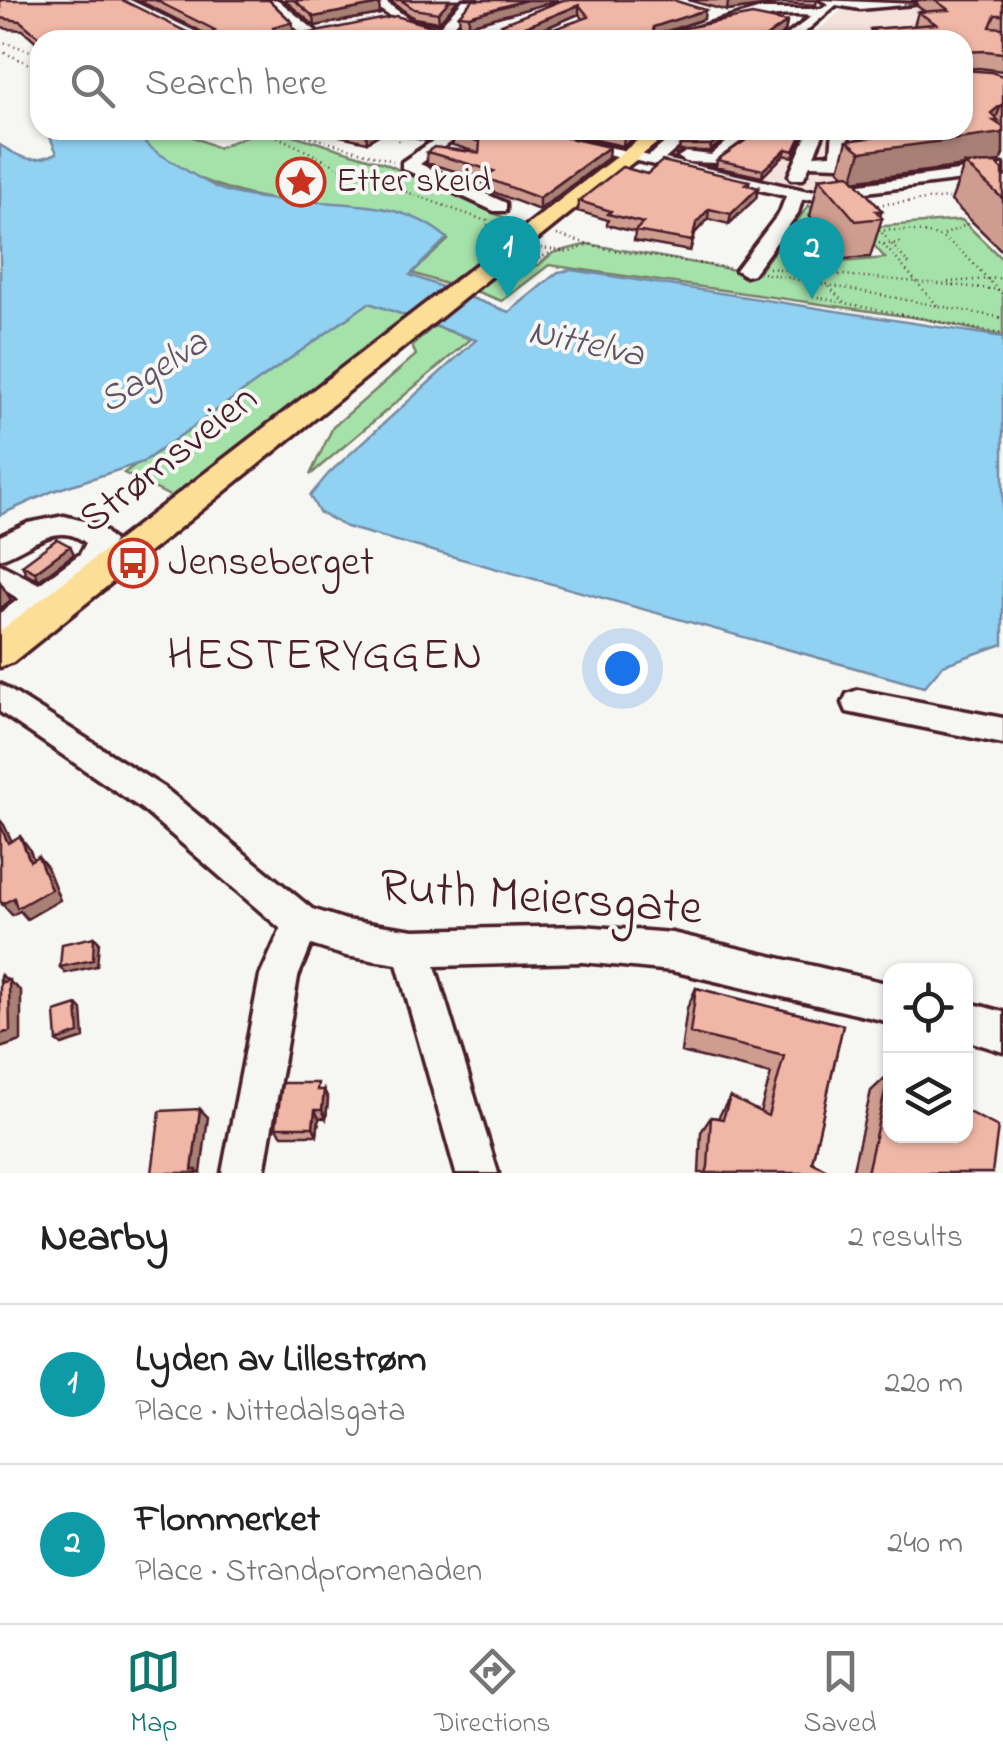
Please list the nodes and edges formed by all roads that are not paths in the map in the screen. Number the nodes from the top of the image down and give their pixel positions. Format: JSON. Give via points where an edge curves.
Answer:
{"nodes":[{"id":1,"x":270,"y":0,"type":"edge"},
{"id":2,"x":375,"y":0,"type":"edge"},
{"id":3,"x":470,"y":0,"type":"edge"},
{"id":4,"x":132,"y":3,"type":"edge"},
{"id":5,"x":174,"y":3,"type":"edge"},
{"id":6,"x":902,"y":3,"type":"edge"},
{"id":7,"x":698,"y":11,"type":"edge"},
{"id":8,"x":825,"y":14,"type":"edge"},
{"id":9,"x":400,"y":18,"type":"junction"},
{"id":10,"x":730,"y":20,"type":"junction"},
{"id":11,"x":381,"y":22,"type":"edge"},
{"id":12,"x":512,"y":23,"type":"edge"},
{"id":13,"x":185,"y":30,"type":"edge"},
{"id":14,"x":306,"y":30,"type":"edge"},
{"id":15,"x":437,"y":30,"type":"edge"},
{"id":16,"x":444,"y":30,"type":"edge"},
{"id":17,"x":492,"y":30,"type":"edge"},
{"id":18,"x":695,"y":30,"type":"edge"},
{"id":19,"x":802,"y":30,"type":"edge"},
{"id":20,"x":399,"y":140,"type":"edge"},
{"id":21,"x":445,"y":140,"type":"edge"},
{"id":22,"x":739,"y":140,"type":"edge"},
{"id":23,"x":813,"y":140,"type":"edge"},
{"id":24,"x":840,"y":140,"type":"edge"},
{"id":25,"x":568,"y":143,"type":"edge"},
{"id":26,"x":661,"y":147,"type":"edge"},
{"id":27,"x":434,"y":148,"type":"junction"},
{"id":28,"x":452,"y":153,"type":"edge"},
{"id":29,"x":632,"y":154,"type":"junction"},
{"id":30,"x":892,"y":154,"type":"edge"},
{"id":31,"x":804,"y":160,"type":"junction"},
{"id":32,"x":839,"y":161,"type":"junction"},
{"id":33,"x":408,"y":165,"type":"junction"},
{"id":34,"x":1003,"y":170,"type":"edge"},
{"id":35,"x":951,"y":178,"type":"junction"},
{"id":36,"x":914,"y":184,"type":"junction"},
{"id":37,"x":982,"y":193,"type":"edge"},
{"id":38,"x":959,"y":197,"type":"road end"},
{"id":39,"x":802,"y":198,"type":"junction"},
{"id":40,"x":895,"y":201,"type":"dead end"},
{"id":41,"x":500,"y":206,"type":"road end"},
{"id":42,"x":748,"y":268,"type":"road end"},
{"id":43,"x":0,"y":549,"type":"edge"},
{"id":44,"x":0,"y":574,"type":"edge"},
{"id":45,"x":40,"y":598,"type":"junction"},
{"id":46,"x":0,"y":628,"type":"edge"},
{"id":47,"x":0,"y":652,"type":"edge"},
{"id":48,"x":0,"y":696,"type":"edge"},
{"id":49,"x":858,"y":703,"type":"dead end"},
{"id":50,"x":1003,"y":731,"type":"edge"},
{"id":51,"x":302,"y":924,"type":"junction"},
{"id":52,"x":414,"y":948,"type":"junction"},
{"id":53,"x":883,"y":1001,"type":"edge"},
{"id":54,"x":973,"y":1022,"type":"edge"},
{"id":55,"x":1003,"y":1032,"type":"edge"},
{"id":56,"x":243,"y":1173,"type":"edge"},
{"id":57,"x":477,"y":1173,"type":"edge"}],
"edges":[{"from":1,"to":14,"type":"street"},
{"from":2,"to":9,"type":"street"},
{"from":3,"to":16,"type":"street"},
{"from":4,"to":5,"type":"street"},
{"from":4,"to":13,"type":"street"},
{"from":6,"to":8,"type":"street"},
{"from":7,"to":10,"type":"street"},
{"from":8,"to":10,"type":"street","via":[[789,10]]},
{"from":8,"to":19,"type":"street"},
{"from":9,"to":11,"type":"street"},
{"from":9,"to":15,"type":"street"},
{"from":10,"to":18,"type":"street"},
{"from":12,"to":17,"type":"street"},
{"from":20,"to":33,"type":"street"},
{"from":21,"to":27,"type":"street"},
{"from":22,"to":26,"type":"street","via":[[714,160]]},
{"from":23,"to":31,"type":"street"},
{"from":24,"to":32,"type":"street"},
{"from":25,"to":29,"type":"street"},
{"from":26,"to":29,"type":"main road","name":"Strømsveien"},
{"from":26,"to":39,"type":"street"},
{"from":27,"to":28,"type":"street"},
{"from":27,"to":33,"type":"street"},
{"from":29,"to":47,"type":"main road","name":"Strømsveien"},
{"from":30,"to":32,"type":"street"},
{"from":31,"to":32,"type":"street"},
{"from":31,"to":39,"type":"street"},
{"from":33,"to":41,"type":"street"},
{"from":34,"to":35,"type":"street"},
{"from":35,"to":36,"type":"street"},
{"from":35,"to":37,"type":"street"},
{"from":35,"to":38,"type":"street"},
{"from":36,"to":39,"type":"street"},
{"from":36,"to":40,"type":"street","via":[[929,198]]},
{"from":39,"to":42,"type":"street"},
{"from":43,"to":45,"type":"street","via":[[50,525],[99,538],[90,561]]},
{"from":44,"to":45,"type":"street"},
{"from":45,"to":46,"type":"street"},
{"from":48,"to":51,"type":"street","name":"Ruth Meiersgate","via":[[154,799]]},
{"from":49,"to":50,"type":"street"},
{"from":51,"to":52,"type":"street","name":"Ruth Meiersgate"},
{"from":51,"to":56,"type":"street","via":[[279,976]]},
{"from":52,"to":53,"type":"street","name":"Ruth Meiersgate","via":[[582,944],[672,952]]},
{"from":52,"to":57,"type":"street"},
{"from":54,"to":55,"type":"street"}]}
